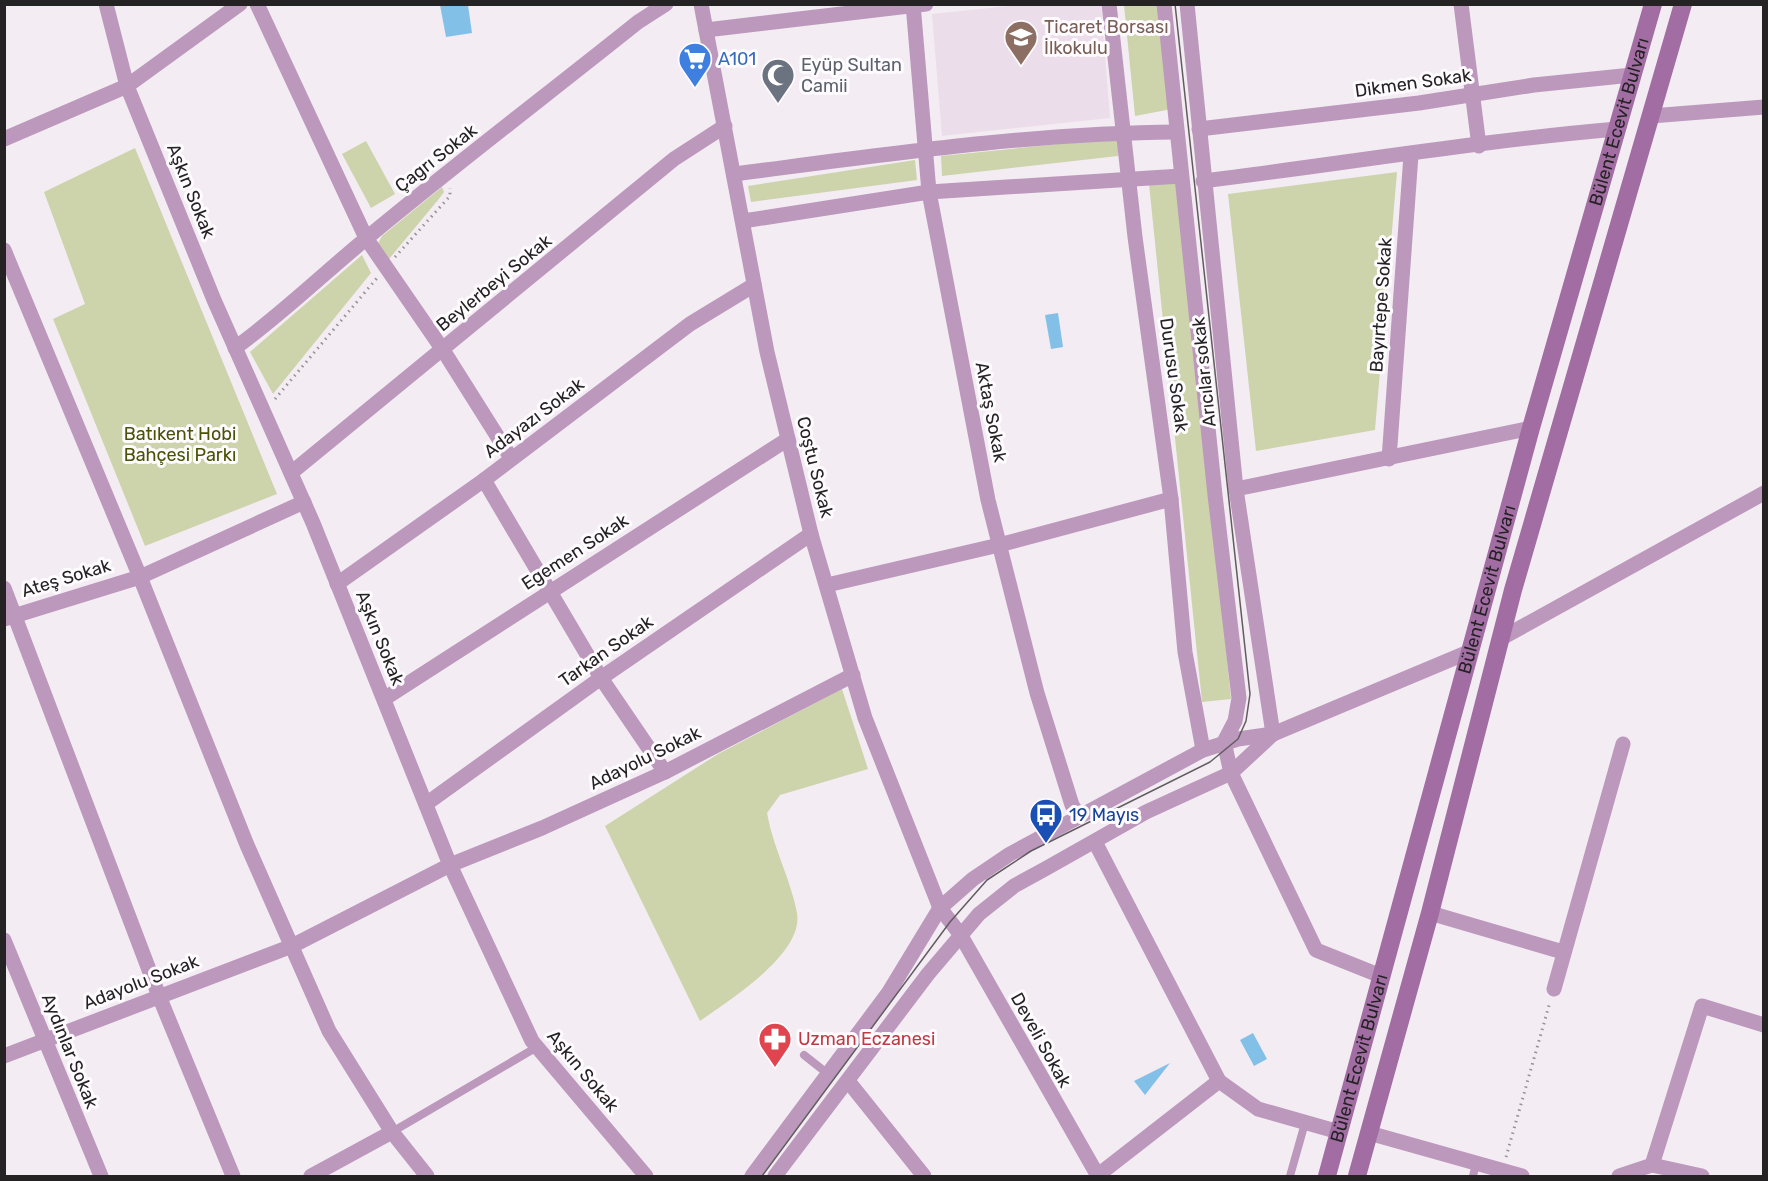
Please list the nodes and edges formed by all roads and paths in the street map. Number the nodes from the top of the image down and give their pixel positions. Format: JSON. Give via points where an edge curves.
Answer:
{"nodes":[{"id":1,"x":106,"y":4,"type":"edge"},
{"id":2,"x":257,"y":4,"type":"edge"},
{"id":3,"x":666,"y":4,"type":"edge"},
{"id":4,"x":701,"y":4,"type":"edge"},
{"id":5,"x":1109,"y":4,"type":"edge"},
{"id":6,"x":1164,"y":4,"type":"edge"},
{"id":7,"x":1187,"y":4,"type":"edge"},
{"id":8,"x":1461,"y":4,"type":"edge"},
{"id":9,"x":1653,"y":4,"type":"edge"},
{"id":10,"x":1683,"y":4,"type":"edge"},
{"id":11,"x":240,"y":5,"type":"edge"},
{"id":12,"x":918,"y":5,"type":"edge"},
{"id":13,"x":706,"y":30,"type":"junction"},
{"id":14,"x":1632,"y":75,"type":"junction"},
{"id":15,"x":127,"y":86,"type":"junction"},
{"id":16,"x":1472,"y":95,"type":"junction"},
{"id":17,"x":1764,"y":107,"type":"edge"},
{"id":18,"x":1651,"y":116,"type":"junction"},
{"id":19,"x":725,"y":126,"type":"junction"},
{"id":20,"x":1199,"y":129,"type":"junction"},
{"id":21,"x":1617,"y":129,"type":"junction"},
{"id":22,"x":1124,"y":132,"type":"junction"},
{"id":23,"x":1177,"y":132,"type":"junction"},
{"id":24,"x":4,"y":139,"type":"edge"},
{"id":25,"x":1479,"y":146,"type":"junction"},
{"id":26,"x":926,"y":149,"type":"junction"},
{"id":27,"x":1411,"y":155,"type":"junction"},
{"id":28,"x":452,"y":169,"type":"junction"},
{"id":29,"x":734,"y":174,"type":"junction"},
{"id":30,"x":1181,"y":176,"type":"junction"},
{"id":31,"x":1130,"y":177,"type":"junction"},
{"id":32,"x":1203,"y":182,"type":"junction"},
{"id":33,"x":929,"y":192,"type":"junction"},
{"id":34,"x":743,"y":221,"type":"junction"},
{"id":35,"x":366,"y":238,"type":"junction"},
{"id":36,"x":4,"y":250,"type":"edge"},
{"id":37,"x":385,"y":269,"type":"junction"},
{"id":38,"x":754,"y":285,"type":"junction"},
{"id":39,"x":235,"y":348,"type":"junction"},
{"id":40,"x":443,"y":350,"type":"junction"},
{"id":41,"x":265,"y":411,"type":"junction"},
{"id":42,"x":1531,"y":428,"type":"junction"},
{"id":43,"x":788,"y":439,"type":"junction"},
{"id":44,"x":511,"y":458,"type":"junction"},
{"id":45,"x":1389,"y":459,"type":"junction"},
{"id":46,"x":291,"y":473,"type":"junction"},
{"id":47,"x":483,"y":480,"type":"junction"},
{"id":48,"x":1236,"y":489,"type":"junction"},
{"id":49,"x":1764,"y":493,"type":"edge"},
{"id":50,"x":1171,"y":499,"type":"junction"},
{"id":51,"x":304,"y":502,"type":"junction"},
{"id":52,"x":811,"y":534,"type":"junction"},
{"id":53,"x":999,"y":545,"type":"junction"},
{"id":54,"x":140,"y":576,"type":"junction"},
{"id":55,"x":338,"y":584,"type":"junction"},
{"id":56,"x":827,"y":585,"type":"junction"},
{"id":57,"x":4,"y":588,"type":"edge"},
{"id":58,"x":550,"y":591,"type":"junction"},
{"id":59,"x":10,"y":616,"type":"edge"},
{"id":60,"x":1500,"y":639,"type":"junction"},
{"id":61,"x":1471,"y":651,"type":"junction"},
{"id":62,"x":853,"y":675,"type":"junction"},
{"id":63,"x":601,"y":678,"type":"junction"},
{"id":64,"x":384,"y":699,"type":"junction"},
{"id":65,"x":1273,"y":734,"type":"junction"},
{"id":66,"x":1224,"y":742,"type":"junction"},
{"id":67,"x":1623,"y":744,"type":"dead end"},
{"id":68,"x":1203,"y":750,"type":"junction"},
{"id":69,"x":665,"y":772,"type":"junction"},
{"id":70,"x":1231,"y":774,"type":"junction"},
{"id":71,"x":426,"y":804,"type":"junction"},
{"id":72,"x":1079,"y":816,"type":"junction"},
{"id":73,"x":1095,"y":842,"type":"junction"},
{"id":74,"x":450,"y":865,"type":"junction"},
{"id":75,"x":940,"y":908,"type":"junction"},
{"id":76,"x":1430,"y":913,"type":"junction"},
{"id":77,"x":955,"y":928,"type":"junction"},
{"id":78,"x":4,"y":940,"type":"edge"},
{"id":79,"x":292,"y":946,"type":"junction"},
{"id":80,"x":1563,"y":952,"type":"junction"},
{"id":81,"x":1381,"y":976,"type":"junction"},
{"id":82,"x":1554,"y":989,"type":"joint"},
{"id":83,"x":159,"y":996,"type":"junction"},
{"id":84,"x":1764,"y":1025,"type":"edge"},
{"id":85,"x":44,"y":1038,"type":"junction"},
{"id":86,"x":537,"y":1047,"type":"junction"},
{"id":87,"x":804,"y":1055,"type":"dead end"},
{"id":88,"x":4,"y":1056,"type":"edge"},
{"id":89,"x":828,"y":1074,"type":"junction"},
{"id":90,"x":848,"y":1081,"type":"junction"},
{"id":91,"x":1219,"y":1081,"type":"junction"},
{"id":92,"x":1305,"y":1123,"type":"junction"},
{"id":93,"x":392,"y":1132,"type":"junction"},
{"id":94,"x":1339,"y":1132,"type":"junction"},
{"id":95,"x":1369,"y":1133,"type":"junction"},
{"id":96,"x":1652,"y":1165,"type":"junction"},
{"id":97,"x":1474,"y":1170,"type":"edge"},
{"id":98,"x":1503,"y":1172,"type":"junction"},
{"id":99,"x":101,"y":1176,"type":"edge"},
{"id":100,"x":233,"y":1176,"type":"edge"},
{"id":101,"x":311,"y":1176,"type":"edge"},
{"id":102,"x":427,"y":1176,"type":"edge"},
{"id":103,"x":646,"y":1176,"type":"edge"},
{"id":104,"x":752,"y":1176,"type":"edge"},
{"id":105,"x":775,"y":1176,"type":"edge"},
{"id":106,"x":924,"y":1176,"type":"edge"},
{"id":107,"x":1097,"y":1176,"type":"edge"},
{"id":108,"x":1290,"y":1176,"type":"edge"},
{"id":109,"x":1327,"y":1176,"type":"edge"},
{"id":110,"x":1357,"y":1176,"type":"edge"},
{"id":111,"x":1522,"y":1176,"type":"edge"},
{"id":112,"x":1619,"y":1176,"type":"edge"},
{"id":113,"x":1702,"y":1176,"type":"edge"}],
"edges":[{"from":1,"to":15,"type":"street","name":"Aşkın Sokak"},
{"from":2,"to":35,"type":"street"},
{"from":3,"to":28,"type":"street","name":"Çagrı Sokak"},
{"from":4,"to":13,"type":"street","name":"Coştu Sokak"},
{"from":5,"to":22,"type":"street","name":"Durusu Sokak"},
{"from":6,"to":23,"type":"street"},
{"from":7,"to":20,"type":"street","name":"Arıcılar sokak"},
{"from":8,"to":16,"type":"street"},
{"from":9,"to":14,"type":"main road","name":"Bülent Ecevit Bulvarı"},
{"from":10,"to":18,"type":"main road","name":"Bülent Ecevit Bulvarı"},
{"from":11,"to":15,"type":"street"},
{"from":12,"to":13,"type":"street"},
{"from":12,"to":26,"type":"street","name":"Aktaş Sokak"},
{"from":13,"to":19,"type":"street","name":"Coştu Sokak"},
{"from":14,"to":16,"type":"street","name":"Dikmen Sokak"},
{"from":14,"to":21,"type":"main road","name":"Bülent Ecevit Bulvarı"},
{"from":15,"to":24,"type":"street"},
{"from":15,"to":39,"type":"street","name":"Aşkın Sokak"},
{"from":16,"to":20,"type":"street","name":"Dikmen Sokak"},
{"from":16,"to":25,"type":"street"},
{"from":17,"to":18,"type":"street"},
{"from":18,"to":60,"type":"main road","name":"Bülent Ecevit Bulvarı"},
{"from":19,"to":29,"type":"street","name":"Coştu Sokak"},
{"from":19,"to":40,"type":"street","name":"Beylerbeyi Sokak","via":[[674,159]]},
{"from":20,"to":32,"type":"street","name":"Arıcılar sokak"},
{"from":21,"to":25,"type":"street"},
{"from":21,"to":42,"type":"main road","name":"Bülent Ecevit Bulvarı"},
{"from":22,"to":23,"type":"street"},
{"from":22,"to":26,"type":"street"},
{"from":22,"to":31,"type":"street","name":"Durusu Sokak"},
{"from":23,"to":30,"type":"street"},
{"from":25,"to":27,"type":"street"},
{"from":26,"to":29,"type":"street"},
{"from":26,"to":33,"type":"street","name":"Aktaş Sokak"},
{"from":27,"to":32,"type":"street"},
{"from":27,"to":45,"type":"street","name":"Bayırtepe Sokak"},
{"from":28,"to":35,"type":"street","name":"Çagrı Sokak"},
{"from":28,"to":37,"type":"path","via":[[450,196]]},
{"from":29,"to":34,"type":"street","name":"Coştu Sokak"},
{"from":30,"to":31,"type":"street"},
{"from":30,"to":66,"type":"street","via":[[1239,698],[1235,721]]},
{"from":31,"to":33,"type":"street"},
{"from":31,"to":50,"type":"street","name":"Durusu Sokak"},
{"from":32,"to":48,"type":"street","name":"Arıcılar sokak"},
{"from":33,"to":34,"type":"street"},
{"from":33,"to":53,"type":"street","name":"Aktaş Sokak"},
{"from":34,"to":38,"type":"street","name":"Coştu Sokak"},
{"from":35,"to":37,"type":"street"},
{"from":35,"to":39,"type":"street","name":"Çagrı Sokak","via":[[278,317]]},
{"from":36,"to":54,"type":"street"},
{"from":37,"to":40,"type":"street"},
{"from":37,"to":41,"type":"path"},
{"from":38,"to":43,"type":"street","name":"Coştu Sokak"},
{"from":38,"to":44,"type":"street","name":"Adayazı Sokak","via":[[690,324]]},
{"from":39,"to":41,"type":"street","name":"Aşkın Sokak"},
{"from":40,"to":44,"type":"street"},
{"from":40,"to":46,"type":"street","name":"Beylerbeyi Sokak"},
{"from":41,"to":46,"type":"street","name":"Aşkın Sokak"},
{"from":42,"to":45,"type":"street"},
{"from":42,"to":61,"type":"main road","name":"Bülent Ecevit Bulvarı"},
{"from":43,"to":52,"type":"street","name":"Coştu Sokak"},
{"from":43,"to":58,"type":"street","name":"Egemen Sokak"},
{"from":44,"to":47,"type":"street","name":"Adayazı Sokak"},
{"from":45,"to":48,"type":"street"},
{"from":46,"to":51,"type":"street","name":"Aşkın Sokak"},
{"from":47,"to":55,"type":"street","name":"Adayazı Sokak"},
{"from":47,"to":58,"type":"street"},
{"from":48,"to":65,"type":"street","name":"Arıcılar sokak"},
{"from":49,"to":60,"type":"street"},
{"from":50,"to":53,"type":"street"},
{"from":50,"to":68,"type":"street","name":"Durusu Sokak","via":[[1185,652]]},
{"from":51,"to":54,"type":"street","name":"Ateş Sokak"},
{"from":51,"to":55,"type":"street","name":"Aşkın Sokak"},
{"from":52,"to":56,"type":"street","name":"Coştu Sokak"},
{"from":52,"to":63,"type":"street","name":"Tarkan Sokak"},
{"from":53,"to":56,"type":"street"},
{"from":53,"to":72,"type":"street","name":"Aktaş Sokak","via":[[1037,693],[1072,805]]},
{"from":54,"to":59,"type":"street","name":"Ateş Sokak"},
{"from":54,"to":79,"type":"street","via":[[247,845]]},
{"from":55,"to":64,"type":"street","name":"Aşkın Sokak"},
{"from":56,"to":62,"type":"street","name":"Coştu Sokak"},
{"from":57,"to":59,"type":"street"},
{"from":58,"to":63,"type":"street"},
{"from":58,"to":64,"type":"street","name":"Egemen Sokak"},
{"from":59,"to":83,"type":"street"},
{"from":60,"to":76,"type":"main road","name":"Bülent Ecevit Bulvarı"},
{"from":61,"to":65,"type":"street"},
{"from":61,"to":81,"type":"main road","name":"Bülent Ecevit Bulvarı"},
{"from":62,"to":69,"type":"street","name":"Adayolu Sokak"},
{"from":62,"to":75,"type":"street","name":"Coştu Sokak","via":[[865,718]]},
{"from":63,"to":69,"type":"street"},
{"from":63,"to":71,"type":"street","name":"Tarkan Sokak"},
{"from":64,"to":71,"type":"street","name":"Aşkın Sokak"},
{"from":65,"to":66,"type":"street"},
{"from":65,"to":70,"type":"street"},
{"from":66,"to":68,"type":"street"},
{"from":66,"to":70,"type":"street"},
{"from":67,"to":80,"type":"street"},
{"from":68,"to":72,"type":"street"},
{"from":69,"to":74,"type":"street","name":"Adayolu Sokak"},
{"from":70,"to":73,"type":"street","via":[[1146,812]]},
{"from":70,"to":81,"type":"street","via":[[1316,950]]},
{"from":71,"to":74,"type":"street","name":"Aşkın Sokak"},
{"from":72,"to":75,"type":"street","via":[[973,879]]},
{"from":73,"to":77,"type":"street","via":[[1014,886]]},
{"from":73,"to":91,"type":"street"},
{"from":74,"to":79,"type":"street","name":"Adayolu Sokak"},
{"from":74,"to":86,"type":"street","name":"Aşkın Sokak"},
{"from":75,"to":77,"type":"street","name":"Coştu Sokak"},
{"from":75,"to":89,"type":"street","via":[[905,968]]},
{"from":76,"to":80,"type":"street"},
{"from":76,"to":95,"type":"main road","name":"Bülent Ecevit Bulvarı"},
{"from":77,"to":90,"type":"street"},
{"from":77,"to":107,"type":"street","name":"Develi Sokak"},
{"from":78,"to":85,"type":"street","name":"Aydınlar Sokak"},
{"from":79,"to":83,"type":"street","name":"Adayolu Sokak"},
{"from":79,"to":93,"type":"street","via":[[329,1031]]},
{"from":80,"to":82,"type":"street"},
{"from":81,"to":94,"type":"main road","name":"Bülent Ecevit Bulvarı"},
{"from":82,"to":98,"type":"path"},
{"from":83,"to":85,"type":"street","name":"Adayolu Sokak"},
{"from":83,"to":100,"type":"street"},
{"from":84,"to":96,"type":"street","via":[[1702,1006]]},
{"from":85,"to":88,"type":"street","name":"Adayolu Sokak"},
{"from":85,"to":99,"type":"street","name":"Aydınlar Sokak"},
{"from":86,"to":93,"type":"lane"},
{"from":86,"to":103,"type":"street","name":"Aşkın Sokak"},
{"from":87,"to":89,"type":"lane"},
{"from":89,"to":104,"type":"street"},
{"from":90,"to":105,"type":"street"},
{"from":90,"to":106,"type":"street"},
{"from":91,"to":92,"type":"street","via":[[1258,1109]]},
{"from":91,"to":107,"type":"street"},
{"from":92,"to":94,"type":"street"},
{"from":92,"to":108,"type":"lane"},
{"from":93,"to":101,"type":"street"},
{"from":93,"to":102,"type":"street"},
{"from":94,"to":109,"type":"main road","name":"Bülent Ecevit Bulvarı"},
{"from":95,"to":97,"type":"street"},
{"from":95,"to":110,"type":"main road","name":"Bülent Ecevit Bulvarı"},
{"from":96,"to":112,"type":"street"},
{"from":96,"to":113,"type":"street"},
{"from":97,"to":98,"type":"street"},
{"from":98,"to":111,"type":"street"}]}
